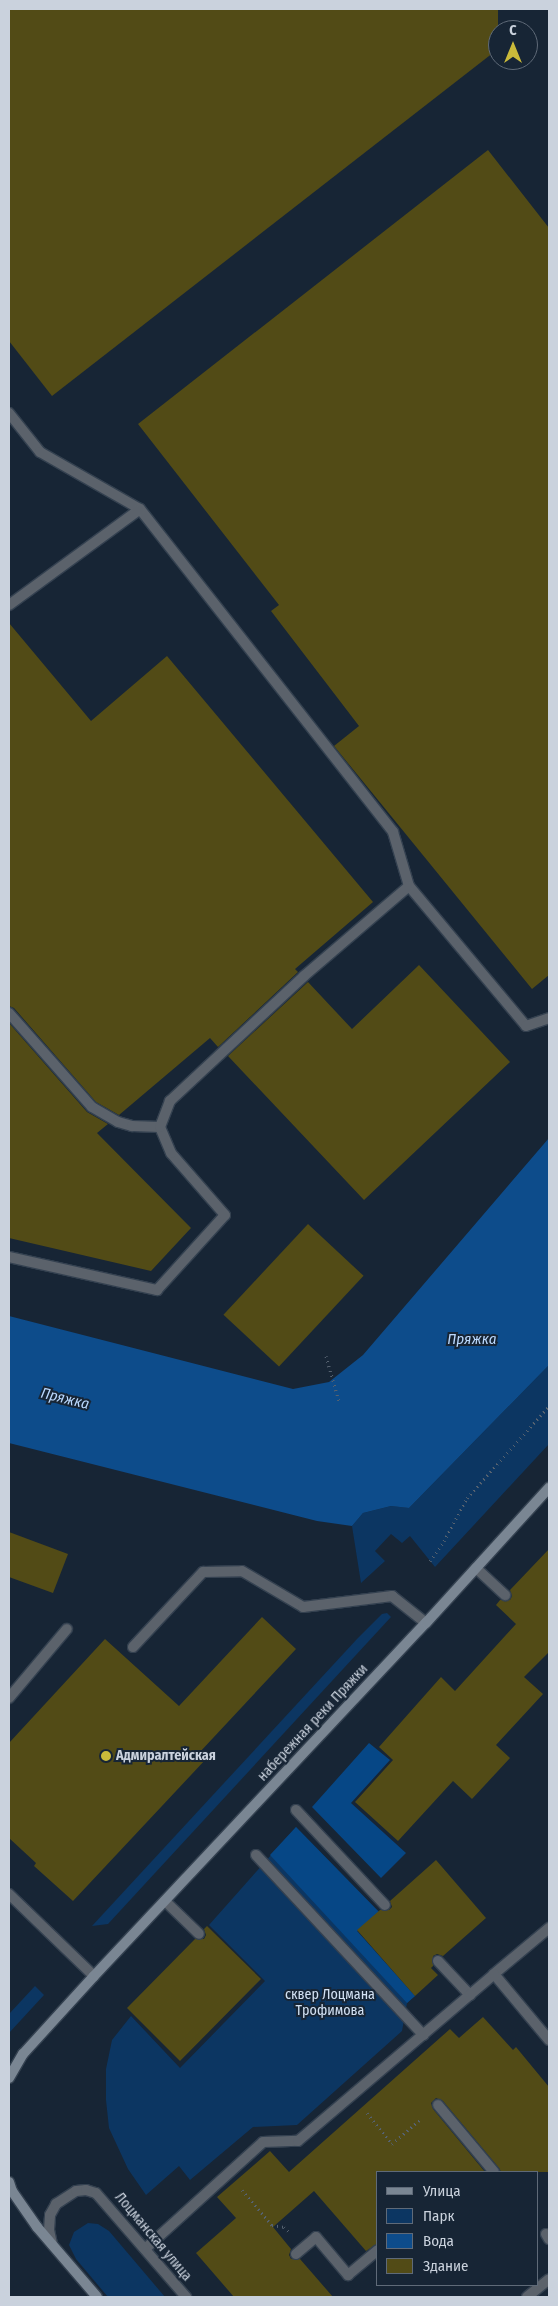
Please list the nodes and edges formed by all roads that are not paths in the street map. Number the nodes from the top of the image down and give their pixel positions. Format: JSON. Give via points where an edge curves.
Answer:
{"nodes":[{"id":1,"x":9,"y":413,"type":"edge"},
{"id":2,"x":140,"y":509,"type":"junction"},
{"id":3,"x":9,"y":605,"type":"edge"},
{"id":4,"x":409,"y":886,"type":"junction"},
{"id":5,"x":9,"y":1013,"type":"edge"},
{"id":6,"x":549,"y":1018,"type":"edge"},
{"id":7,"x":160,"y":1127,"type":"junction"},
{"id":8,"x":9,"y":1257,"type":"edge"},
{"id":9,"x":549,"y":1488,"type":"edge"},
{"id":10,"x":476,"y":1568,"type":"junction"},
{"id":11,"x":505,"y":1595,"type":"dead end"},
{"id":12,"x":426,"y":1623,"type":"junction"},
{"id":13,"x":67,"y":1629,"type":"dead end"},
{"id":14,"x":133,"y":1647,"type":"dead end"},
{"id":15,"x":9,"y":1698,"type":"edge"},
{"id":16,"x":296,"y":1810,"type":"dead end"},
{"id":17,"x":256,"y":1855,"type":"dead end"},
{"id":18,"x":9,"y":1894,"type":"edge"},
{"id":19,"x":165,"y":1901,"type":"junction"},
{"id":20,"x":386,"y":1905,"type":"dead end"},
{"id":21,"x":549,"y":1928,"type":"edge"},
{"id":22,"x":199,"y":1934,"type":"dead end"},
{"id":23,"x":438,"y":1961,"type":"dead end"},
{"id":24,"x":494,"y":1974,"type":"junction"},
{"id":25,"x":94,"y":1976,"type":"junction"},
{"id":26,"x":470,"y":1995,"type":"junction"},
{"id":27,"x":423,"y":2035,"type":"junction"},
{"id":28,"x":549,"y":2040,"type":"edge"},
{"id":29,"x":9,"y":2078,"type":"edge"},
{"id":30,"x":438,"y":2105,"type":"road end"},
{"id":31,"x":493,"y":2171,"type":"edge"},
{"id":32,"x":9,"y":2182,"type":"edge"},
{"id":33,"x":52,"y":2244,"type":"junction"},
{"id":34,"x":145,"y":2249,"type":"junction"},
{"id":35,"x":300,"y":2251,"type":"road end"},
{"id":36,"x":376,"y":2252,"type":"edge"},
{"id":37,"x":549,"y":2279,"type":"edge"},
{"id":38,"x":98,"y":2297,"type":"edge"},
{"id":39,"x":186,"y":2297,"type":"edge"},
{"id":40,"x":527,"y":2297,"type":"edge"}],
"edges":[{"from":1,"to":2,"type":"street","via":[[40,452]]},
{"from":2,"to":3,"type":"street"},
{"from":2,"to":4,"type":"street","via":[[393,832]]},
{"from":4,"to":6,"type":"street","via":[[526,1026]]},
{"from":4,"to":7,"type":"street","via":[[304,976],[170,1101]]},
{"from":5,"to":7,"type":"street","via":[[92,1107],[118,1122]]},
{"from":7,"to":8,"type":"street","via":[[172,1154],[225,1215],[158,1290]]},
{"from":9,"to":10,"type":"main road","name":"набережная реки Пряжки"},
{"from":10,"to":11,"type":"street"},
{"from":10,"to":12,"type":"main road","name":"набережная реки Пряжки"},
{"from":12,"to":14,"type":"street","via":[[392,1596],[303,1607],[242,1571],[203,1572]]},
{"from":12,"to":19,"type":"main road","name":"набережная реки Пряжки"},
{"from":13,"to":15,"type":"street"},
{"from":16,"to":20,"type":"street"},
{"from":17,"to":27,"type":"street"},
{"from":18,"to":25,"type":"street"},
{"from":19,"to":22,"type":"street"},
{"from":19,"to":25,"type":"main road","name":"набережная реки Пряжки"},
{"from":21,"to":24,"type":"street"},
{"from":23,"to":26,"type":"street"},
{"from":24,"to":26,"type":"street"},
{"from":24,"to":28,"type":"street"},
{"from":25,"to":29,"type":"main road","via":[[23,2054]]},
{"from":26,"to":27,"type":"street"},
{"from":27,"to":34,"type":"street","via":[[298,2141],[263,2142]]},
{"from":30,"to":31,"type":"street"},
{"from":32,"to":33,"type":"main road"},
{"from":33,"to":34,"type":"street","name":"Лоцманская улица","via":[[50,2215],[56,2204],[76,2191],[86,2190],[105,2201]]},
{"from":33,"to":38,"type":"main road"},
{"from":34,"to":39,"type":"street","name":"Лоцманская улица"},
{"from":35,"to":36,"type":"street","via":[[316,2237],[348,2275]]},
{"from":37,"to":40,"type":"street"}]}
